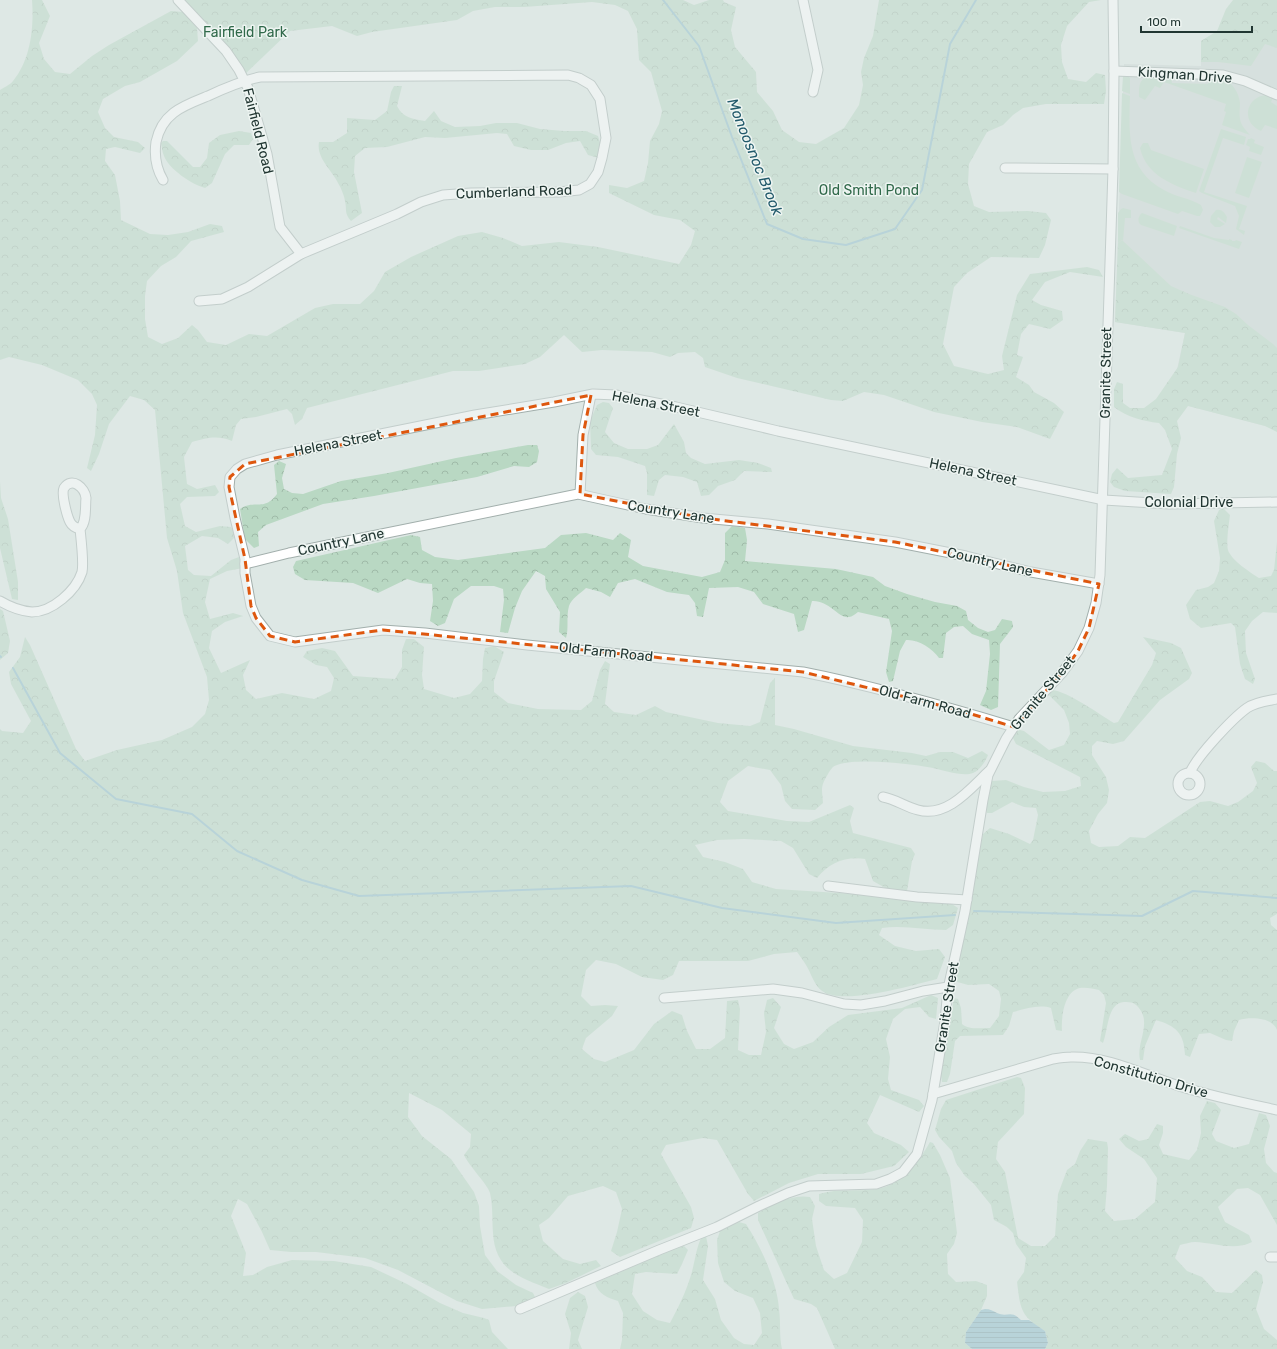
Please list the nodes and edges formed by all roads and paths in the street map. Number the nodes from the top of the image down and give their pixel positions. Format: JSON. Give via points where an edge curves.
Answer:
{"nodes":[{"id":1,"x":178,"y":0,"type":"edge"},
{"id":2,"x":803,"y":0,"type":"edge"},
{"id":3,"x":1113,"y":0,"type":"edge"},
{"id":4,"x":1114,"y":71,"type":"junction"},
{"id":5,"x":245,"y":80,"type":"junction"},
{"id":6,"x":813,"y":92,"type":"dead end"},
{"id":7,"x":1277,"y":95,"type":"edge"},
{"id":8,"x":1005,"y":168,"type":"dead end"},
{"id":9,"x":1113,"y":169,"type":"junction"},
{"id":10,"x":163,"y":180,"type":"dead end"},
{"id":11,"x":301,"y":254,"type":"junction"},
{"id":12,"x":199,"y":301,"type":"dead end"},
{"id":13,"x":591,"y":395,"type":"junction"},
{"id":14,"x":580,"y":494,"type":"junction"},
{"id":15,"x":1102,"y":499,"type":"junction"},
{"id":16,"x":1277,"y":502,"type":"edge"},
{"id":17,"x":80,"y":529,"type":"dead end"},
{"id":18,"x":245,"y":564,"type":"junction"},
{"id":19,"x":1098,"y":584,"type":"junction"},
{"id":20,"x":0,"y":601,"type":"edge"},
{"id":21,"x":1277,"y":700,"type":"edge"},
{"id":22,"x":1014,"y":727,"type":"junction"},
{"id":23,"x":991,"y":769,"type":"junction"},
{"id":24,"x":1190,"y":773,"type":"dead end"},
{"id":25,"x":883,"y":797,"type":"dead end"},
{"id":26,"x":828,"y":886,"type":"dead end"},
{"id":27,"x":967,"y":900,"type":"junction"},
{"id":28,"x":948,"y":987,"type":"junction"},
{"id":29,"x":664,"y":998,"type":"dead end"},
{"id":30,"x":933,"y":1094,"type":"junction"},
{"id":31,"x":1277,"y":1110,"type":"edge"},
{"id":32,"x":520,"y":1309,"type":"dead end"}],
"edges":[{"from":1,"to":5,"type":"street","name":"Fairfield Road","via":[[226,51]]},
{"from":2,"to":6,"type":"street","via":[[818,70]]},
{"from":3,"to":4,"type":"street","name":"Granite Street"},
{"from":4,"to":7,"type":"street","name":"Kingman Drive","via":[[1224,75]]},
{"from":4,"to":9,"type":"street","name":"Granite Street"},
{"from":5,"to":10,"type":"street","name":"Cumberland Road","via":[[189,103],[165,120],[158,133],[155,156]]},
{"from":5,"to":11,"type":"street","name":"Fairfield Road","via":[[266,154],[280,227]]},
{"from":5,"to":11,"type":"street","name":"Cumberland Road","via":[[260,77],[568,75],[591,85],[600,99],[606,138],[602,158],[598,172],[590,184],[579,190],[443,195]]},
{"from":8,"to":9,"type":"street"},
{"from":9,"to":15,"type":"street","name":"Granite Street"},
{"from":11,"to":12,"type":"street","name":"Cumberland Road","via":[[248,287],[222,299]]},
{"from":13,"to":14,"type":"street","via":[[583,435]]},
{"from":13,"to":15,"type":"street","name":"Helena Street","via":[[616,395],[676,407]]},
{"from":13,"to":18,"type":"street","name":"Helena Street","via":[[475,415],[245,464],[230,477],[229,487]]},
{"from":14,"to":18,"type":"street","name":"Country Lane"},
{"from":14,"to":19,"type":"street","name":"Country Lane","via":[[646,509],[703,518],[768,524],[895,542]]},
{"from":15,"to":16,"type":"street","name":"Colonial Drive","via":[[1169,504]]},
{"from":15,"to":19,"type":"street","name":"Granite Street"},
{"from":17,"to":20,"type":"street","via":[[82,571],[74,588],[63,599],[49,608],[34,612],[23,611]]},
{"from":18,"to":22,"type":"street","name":"Old Farm Road","via":[[251,606],[256,618],[270,636],[295,642],[383,630],[803,672],[955,709]]},
{"from":19,"to":22,"type":"street","name":"Granite Street","via":[[1089,628],[1078,650],[1062,673]]},
{"from":21,"to":24,"type":"street","via":[[1255,704],[1238,715],[1201,755]]},
{"from":22,"to":23,"type":"street","name":"Granite Street"},
{"from":23,"to":25,"type":"street","via":[[964,796],[935,811],[917,810]]},
{"from":23,"to":27,"type":"street","name":"Granite Street","via":[[983,800]]},
{"from":26,"to":27,"type":"street","via":[[917,897]]},
{"from":27,"to":28,"type":"street","name":"Granite Street"},
{"from":28,"to":29,"type":"street","via":[[860,1005],[773,990]]},
{"from":28,"to":30,"type":"street","name":"Granite Street"},
{"from":30,"to":31,"type":"street","name":"Constitution Drive","via":[[1070,1056],[1129,1067],[1180,1086]]},
{"from":30,"to":32,"type":"street","name":"Granite Street","via":[[917,1154],[903,1172],[876,1184],[809,1186],[788,1193],[717,1227]]}]}
